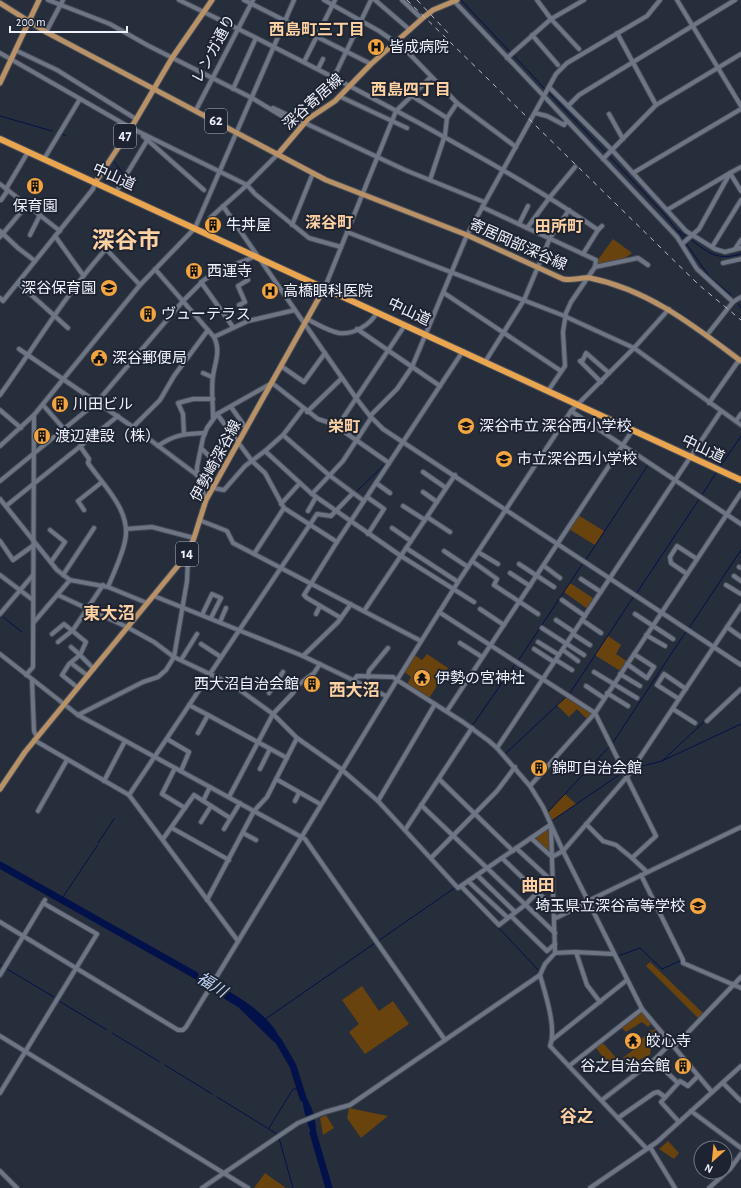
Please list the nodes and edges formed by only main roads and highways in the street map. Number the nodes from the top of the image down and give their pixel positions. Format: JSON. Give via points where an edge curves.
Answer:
{"nodes":[{"id":1,"x":39,"y":0,"type":"edge"},
{"id":2,"x":212,"y":0,"type":"edge"},
{"id":3,"x":455,"y":0,"type":"edge"},
{"id":4,"x":0,"y":3,"type":"edge"},
{"id":5,"x":28,"y":22,"type":"junction"},
{"id":6,"x":0,"y":82,"type":"edge"},
{"id":7,"x":155,"y":89,"type":"junction"},
{"id":8,"x":0,"y":139,"type":"edge"},
{"id":9,"x":278,"y":154,"type":"junction"},
{"id":10,"x":95,"y":183,"type":"junction"},
{"id":11,"x":326,"y":287,"type":"junction"},
{"id":12,"x":740,"y":360,"type":"edge"},
{"id":13,"x":741,"y":480,"type":"edge"},
{"id":14,"x":0,"y":789,"type":"edge"}],
"edges":[{"from":1,"to":5,"type":"main road"},
{"from":2,"to":7,"type":"main road","via":[[172,58]]},
{"from":3,"to":9,"type":"main road","name":"深谷寄居線","via":[[433,10],[371,64],[341,96],[304,122]]},
{"from":4,"to":5,"type":"main road"},
{"from":5,"to":6,"type":"main road"},
{"from":5,"to":7,"type":"main road"},
{"from":7,"to":9,"type":"main road","number":"62"},
{"from":7,"to":10,"type":"main road","number":"47"},
{"from":8,"to":10,"type":"highway","name":"中山道"},
{"from":9,"to":12,"type":"main road","name":"寄居岡部深谷線","via":[[362,195],[467,235],[536,268],[571,280],[588,278],[618,286],[669,309]]},
{"from":10,"to":11,"type":"highway","name":"中山道"},
{"from":11,"to":13,"type":"highway","name":"中山道"},
{"from":11,"to":14,"type":"main road","name":"伊勢崎深谷線","number":"14","via":[[206,500],[186,556],[35,739]]}]}
